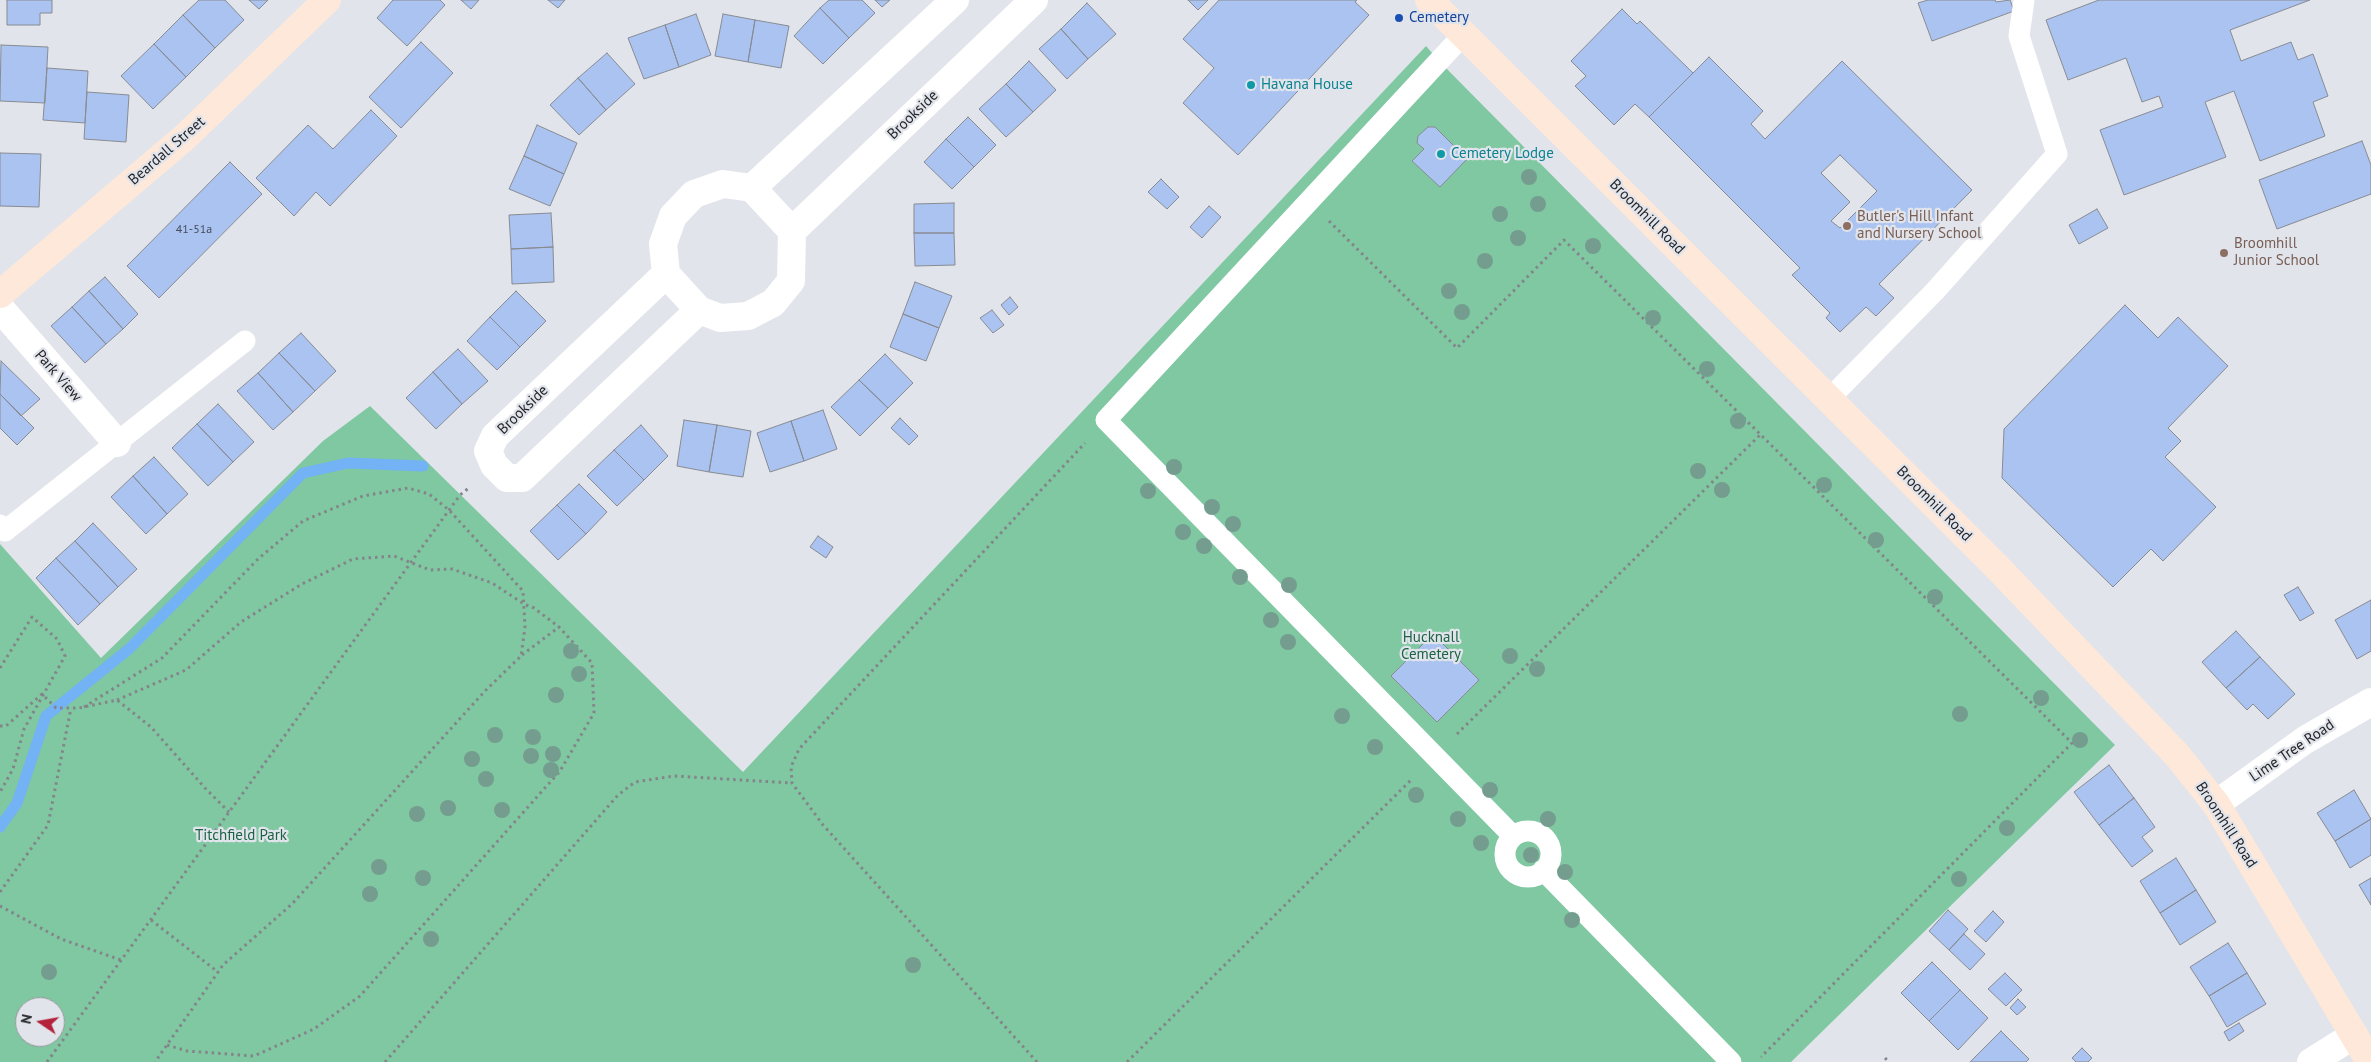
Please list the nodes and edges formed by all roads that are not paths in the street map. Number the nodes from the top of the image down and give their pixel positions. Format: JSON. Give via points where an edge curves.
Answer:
{"nodes":[{"id":1,"x":327,"y":0,"type":"edge"},
{"id":2,"x":955,"y":0,"type":"edge"},
{"id":3,"x":1034,"y":0,"type":"edge"},
{"id":4,"x":1429,"y":0,"type":"edge"},
{"id":5,"x":2024,"y":0,"type":"edge"},
{"id":6,"x":1464,"y":34,"type":"junction"},
{"id":7,"x":752,"y":188,"type":"junction"},
{"id":8,"x":792,"y":231,"type":"junction"},
{"id":9,"x":666,"y":274,"type":"junction"},
{"id":10,"x":0,"y":294,"type":"edge"},
{"id":11,"x":0,"y":308,"type":"edge"},
{"id":12,"x":699,"y":310,"type":"junction"},
{"id":13,"x":245,"y":341,"type":"dead end"},
{"id":14,"x":1829,"y":399,"type":"junction"},
{"id":15,"x":117,"y":443,"type":"junction"},
{"id":16,"x":0,"y":525,"type":"edge"},
{"id":17,"x":2371,"y":702,"type":"edge"},
{"id":18,"x":2216,"y":804,"type":"junction"},
{"id":19,"x":1512,"y":835,"type":"junction"},
{"id":20,"x":1543,"y":870,"type":"junction"},
{"id":21,"x":2354,"y":1035,"type":"junction"},
{"id":22,"x":1732,"y":1062,"type":"edge"},
{"id":23,"x":2311,"y":1062,"type":"edge"},
{"id":24,"x":2370,"y":1062,"type":"edge"}],
"edges":[{"from":1,"to":10,"type":"street","name":"Beardall Street","via":[[185,137]]},
{"from":2,"to":7,"type":"street"},
{"from":3,"to":8,"type":"street","name":"Brookside"},
{"from":4,"to":6,"type":"street","name":"Broomhill Road"},
{"from":5,"to":14,"type":"lane","via":[[2019,36],[2057,154],[1935,291]]},
{"from":6,"to":14,"type":"street","name":"Broomhill Road"},
{"from":6,"to":19,"type":"lane","via":[[1106,420]]},
{"from":7,"to":8,"type":"street"},
{"from":7,"to":9,"type":"street","via":[[723,184],[694,194],[673,216],[663,244]]},
{"from":8,"to":12,"type":"street","via":[[791,281],[773,303],[748,316],[720,318]]},
{"from":9,"to":12,"type":"street"},
{"from":9,"to":12,"type":"street","name":"Brookside","via":[[495,436],[488,450],[494,466],[507,478],[522,478]]},
{"from":11,"to":15,"type":"street","name":"Park View"},
{"from":13,"to":15,"type":"lane"},
{"from":14,"to":18,"type":"street","name":"Broomhill Road","via":[[2084,656],[2178,755]]},
{"from":15,"to":16,"type":"lane","via":[[5,531]]},
{"from":17,"to":18,"type":"street","name":"Lime Tree Road","via":[[2305,740]]},
{"from":18,"to":21,"type":"street","name":"Broomhill Road"},
{"from":19,"to":20,"type":"lane","via":[[1527,830],[1543,835],[1551,849],[1549,865]]},
{"from":19,"to":20,"type":"lane","via":[[1504,850],[1507,866],[1520,877],[1537,876]]},
{"from":20,"to":22,"type":"lane"},
{"from":21,"to":23,"type":"street"},
{"from":21,"to":24,"type":"street","name":"Broomhill Road"}]}
